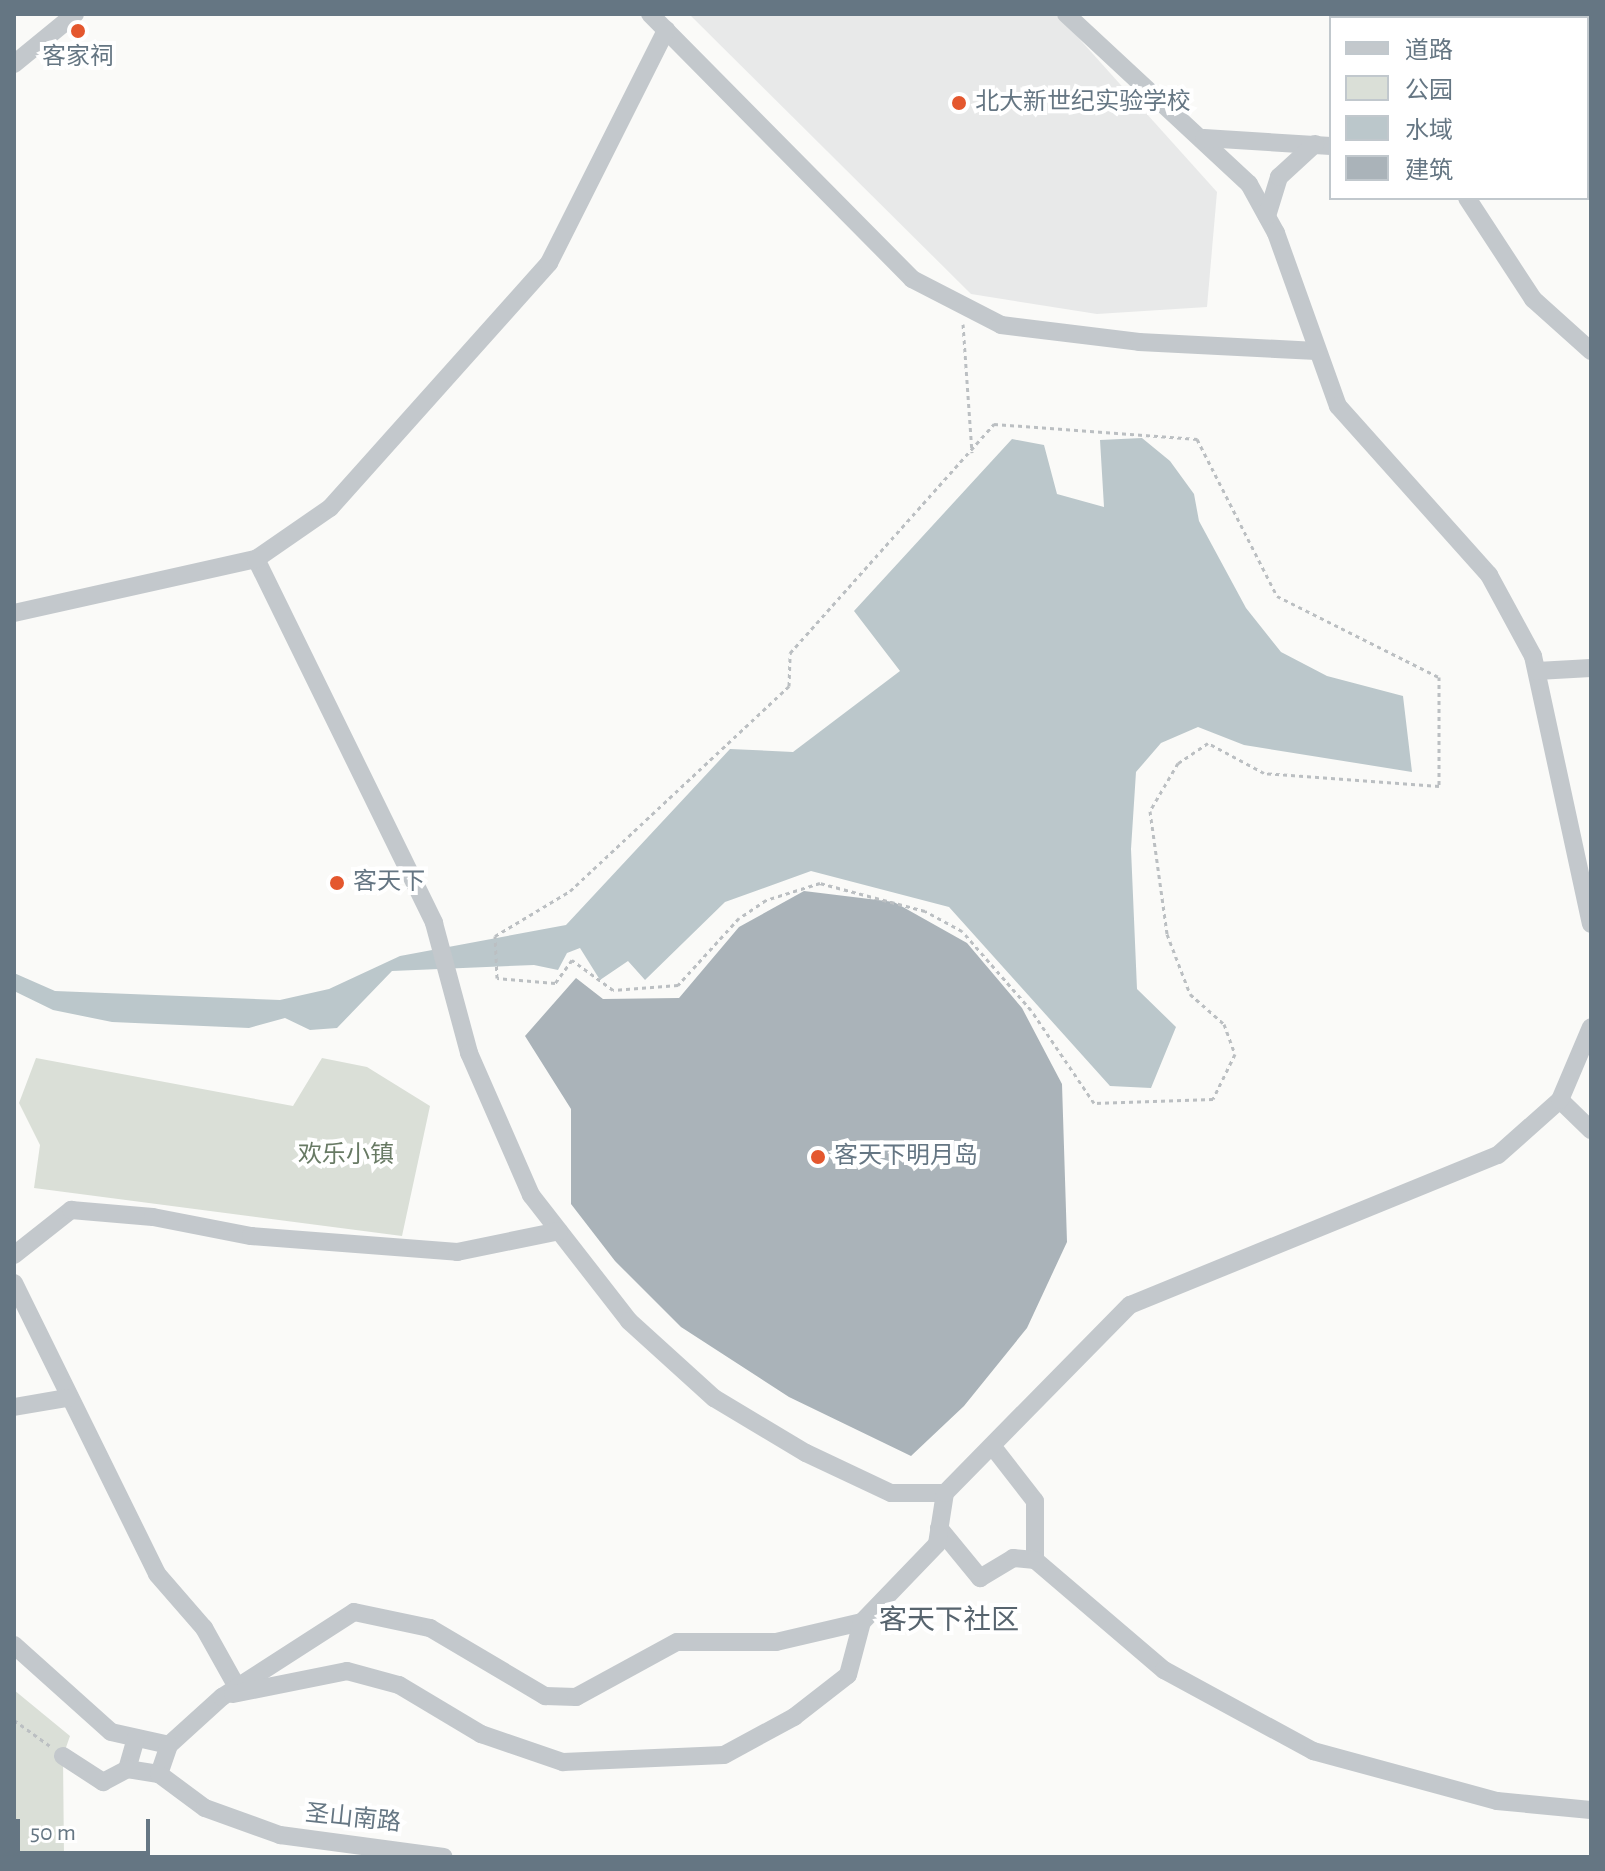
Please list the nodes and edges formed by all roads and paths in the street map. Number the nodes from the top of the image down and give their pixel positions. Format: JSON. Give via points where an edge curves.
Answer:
{"nodes":[{"id":1,"x":75,"y":14,"type":"edge"},
{"id":2,"x":650,"y":14,"type":"edge"},
{"id":3,"x":1066,"y":14,"type":"edge"},
{"id":4,"x":666,"y":30,"type":"junction"},
{"id":5,"x":14,"y":64,"type":"edge"},
{"id":6,"x":1204,"y":138,"type":"junction"},
{"id":7,"x":1323,"y":145,"type":"edge"},
{"id":8,"x":1468,"y":200,"type":"edge"},
{"id":9,"x":1267,"y":216,"type":"junction"},
{"id":10,"x":962,"y":305,"type":"junction"},
{"id":11,"x":1317,"y":351,"type":"junction"},
{"id":12,"x":1591,"y":351,"type":"edge"},
{"id":13,"x":972,"y":455,"type":"junction"},
{"id":14,"x":256,"y":559,"type":"junction"},
{"id":15,"x":14,"y":613,"type":"edge"},
{"id":16,"x":1591,"y":668,"type":"edge"},
{"id":17,"x":1537,"y":671,"type":"junction"},
{"id":18,"x":1591,"y":924,"type":"edge"},
{"id":19,"x":1591,"y":1027,"type":"edge"},
{"id":20,"x":1560,"y":1100,"type":"junction"},
{"id":21,"x":1591,"y":1130,"type":"edge"},
{"id":22,"x":559,"y":1231,"type":"junction"},
{"id":23,"x":14,"y":1255,"type":"edge"},
{"id":24,"x":14,"y":1283,"type":"edge"},
{"id":25,"x":67,"y":1398,"type":"junction"},
{"id":26,"x":14,"y":1407,"type":"edge"},
{"id":27,"x":993,"y":1447,"type":"junction"},
{"id":28,"x":945,"y":1493,"type":"junction"},
{"id":29,"x":939,"y":1528,"type":"junction"},
{"id":30,"x":1035,"y":1560,"type":"junction"},
{"id":31,"x":862,"y":1622,"type":"junction"},
{"id":32,"x":14,"y":1645,"type":"edge"},
{"id":33,"x":229,"y":1692,"type":"junction"},
{"id":34,"x":14,"y":1720,"type":"edge"},
{"id":35,"x":136,"y":1738,"type":"junction"},
{"id":36,"x":169,"y":1745,"type":"junction"},
{"id":37,"x":63,"y":1756,"type":"joint"},
{"id":38,"x":127,"y":1769,"type":"junction"},
{"id":39,"x":159,"y":1774,"type":"junction"},
{"id":40,"x":1591,"y":1810,"type":"edge"},
{"id":41,"x":444,"y":1857,"type":"edge"}],
"edges":[{"from":1,"to":5,"type":"street"},
{"from":2,"to":4,"type":"street"},
{"from":3,"to":6,"type":"street"},
{"from":4,"to":10,"type":"street","via":[[912,279]]},
{"from":4,"to":14,"type":"street","via":[[549,263],[330,508]]},
{"from":6,"to":7,"type":"street"},
{"from":6,"to":9,"type":"street","via":[[1249,184]]},
{"from":7,"to":9,"type":"street","via":[[1279,177]]},
{"from":8,"to":12,"type":"street","via":[[1533,299]]},
{"from":9,"to":11,"type":"street"},
{"from":10,"to":11,"type":"street","via":[[1001,325],[1139,342]]},
{"from":10,"to":13,"type":"path"},
{"from":11,"to":17,"type":"street","via":[[1338,406],[1489,575]]},
{"from":13,"to":13,"type":"path","via":[[790,653],[789,686],[570,891],[495,936],[497,978],[555,983],[572,960],[613,990],[678,985],[739,918],[766,900],[820,883],[925,911],[962,931],[1031,1010],[1094,1103],[1213,1099],[1235,1054],[1224,1024],[1190,994],[1167,934],[1150,811],[1178,763],[1208,743],[1264,773],[1439,786],[1439,677],[1277,596],[1197,439],[994,424]]},
{"from":14,"to":15,"type":"street"},
{"from":14,"to":22,"type":"street","via":[[434,923],[469,1053],[507,1148]]},
{"from":16,"to":17,"type":"street"},
{"from":17,"to":18,"type":"street"},
{"from":19,"to":20,"type":"street"},
{"from":20,"to":21,"type":"street"},
{"from":20,"to":27,"type":"street","via":[[1498,1155],[1130,1305]]},
{"from":22,"to":23,"type":"street","via":[[457,1252],[251,1236],[153,1217],[71,1210]]},
{"from":22,"to":28,"type":"street","via":[[629,1321],[714,1398],[806,1453],[891,1493]]},
{"from":24,"to":25,"type":"street"},
{"from":25,"to":26,"type":"street"},
{"from":25,"to":33,"type":"street","via":[[157,1574],[204,1628]]},
{"from":27,"to":28,"type":"street"},
{"from":27,"to":30,"type":"street","via":[[1035,1501]]},
{"from":28,"to":29,"type":"street"},
{"from":29,"to":30,"type":"street","via":[[980,1578],[1013,1558]]},
{"from":29,"to":31,"type":"street","via":[[937,1544]]},
{"from":30,"to":40,"type":"street","via":[[1164,1670],[1313,1751],[1497,1801]]},
{"from":31,"to":33,"type":"street","via":[[776,1642],[677,1642],[576,1697],[545,1696],[430,1628],[354,1612]]},
{"from":31,"to":33,"type":"street","via":[[848,1675],[794,1717],[724,1755],[563,1762],[481,1734],[399,1685],[347,1671]]},
{"from":32,"to":35,"type":"street","via":[[111,1732]]},
{"from":33,"to":36,"type":"street"},
{"from":34,"to":37,"type":"path"},
{"from":35,"to":36,"type":"street"},
{"from":35,"to":38,"type":"street"},
{"from":36,"to":39,"type":"street"},
{"from":37,"to":38,"type":"street","via":[[103,1782]]},
{"from":38,"to":39,"type":"street"},
{"from":39,"to":41,"type":"street","name":"圣山南路","via":[[205,1808],[280,1835]]}]}
